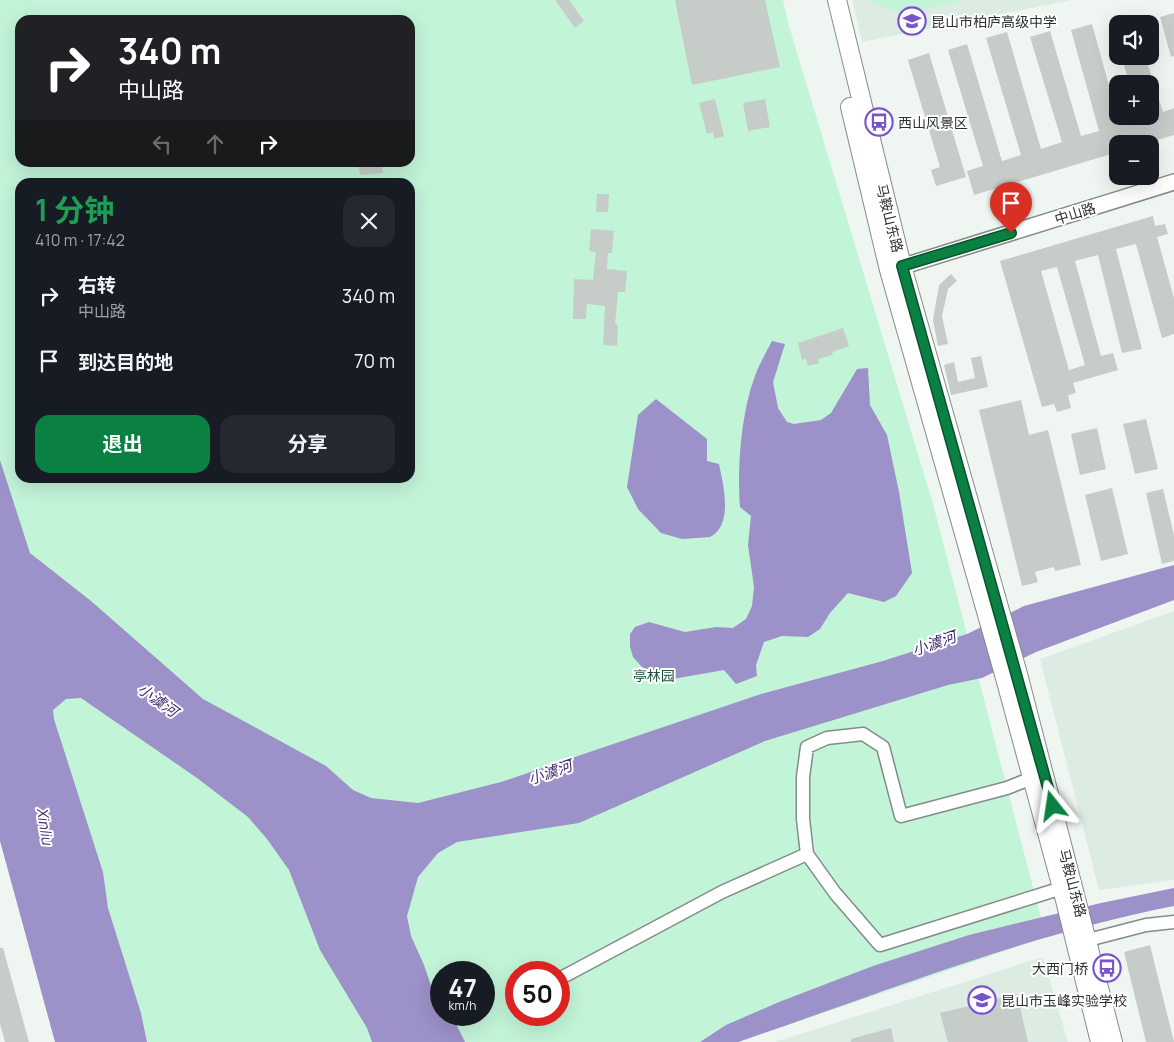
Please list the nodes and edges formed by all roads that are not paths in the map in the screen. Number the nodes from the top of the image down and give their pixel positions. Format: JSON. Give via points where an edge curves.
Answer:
{"nodes":[{"id":1,"x":825,"y":0,"type":"edge"},
{"id":2,"x":837,"y":0,"type":"edge"},
{"id":3,"x":1174,"y":182,"type":"edge"},
{"id":4,"x":896,"y":268,"type":"junction"},
{"id":5,"x":1011,"y":676,"type":"junction"},
{"id":6,"x":1032,"y":778,"type":"junction"},
{"id":7,"x":807,"y":854,"type":"junction"},
{"id":8,"x":1062,"y":888,"type":"junction"},
{"id":9,"x":1174,"y":922,"type":"edge"},
{"id":10,"x":1088,"y":940,"type":"junction"},
{"id":11,"x":570,"y":973,"type":"edge"},
{"id":12,"x":1100,"y":1042,"type":"edge"},
{"id":13,"x":1114,"y":1042,"type":"edge"}],
"edges":[{"from":1,"to":4,"type":"main road","name":"马鞍山东路"},
{"from":2,"to":4,"type":"main road","name":"马鞍山东路"},
{"from":3,"to":4,"type":"street","name":"中山路"},
{"from":4,"to":5,"type":"main road","name":"马鞍山东路"},
{"from":5,"to":6,"type":"main road","name":"马鞍山东路"},
{"from":5,"to":10,"type":"main road","name":"马鞍山东路"},
{"from":6,"to":7,"type":"street","via":[[1008,788],[901,816],[883,747],[863,734],[827,738],[807,747],[803,777]]},
{"from":6,"to":8,"type":"main road","name":"马鞍山东路"},
{"from":7,"to":8,"type":"street","via":[[835,893],[880,945]]},
{"from":7,"to":11,"type":"street","via":[[722,892]]},
{"from":8,"to":12,"type":"main road","name":"马鞍山东路"},
{"from":9,"to":10,"type":"street","via":[[1146,925]]},
{"from":10,"to":13,"type":"main road","name":"马鞍山东路"}]}
